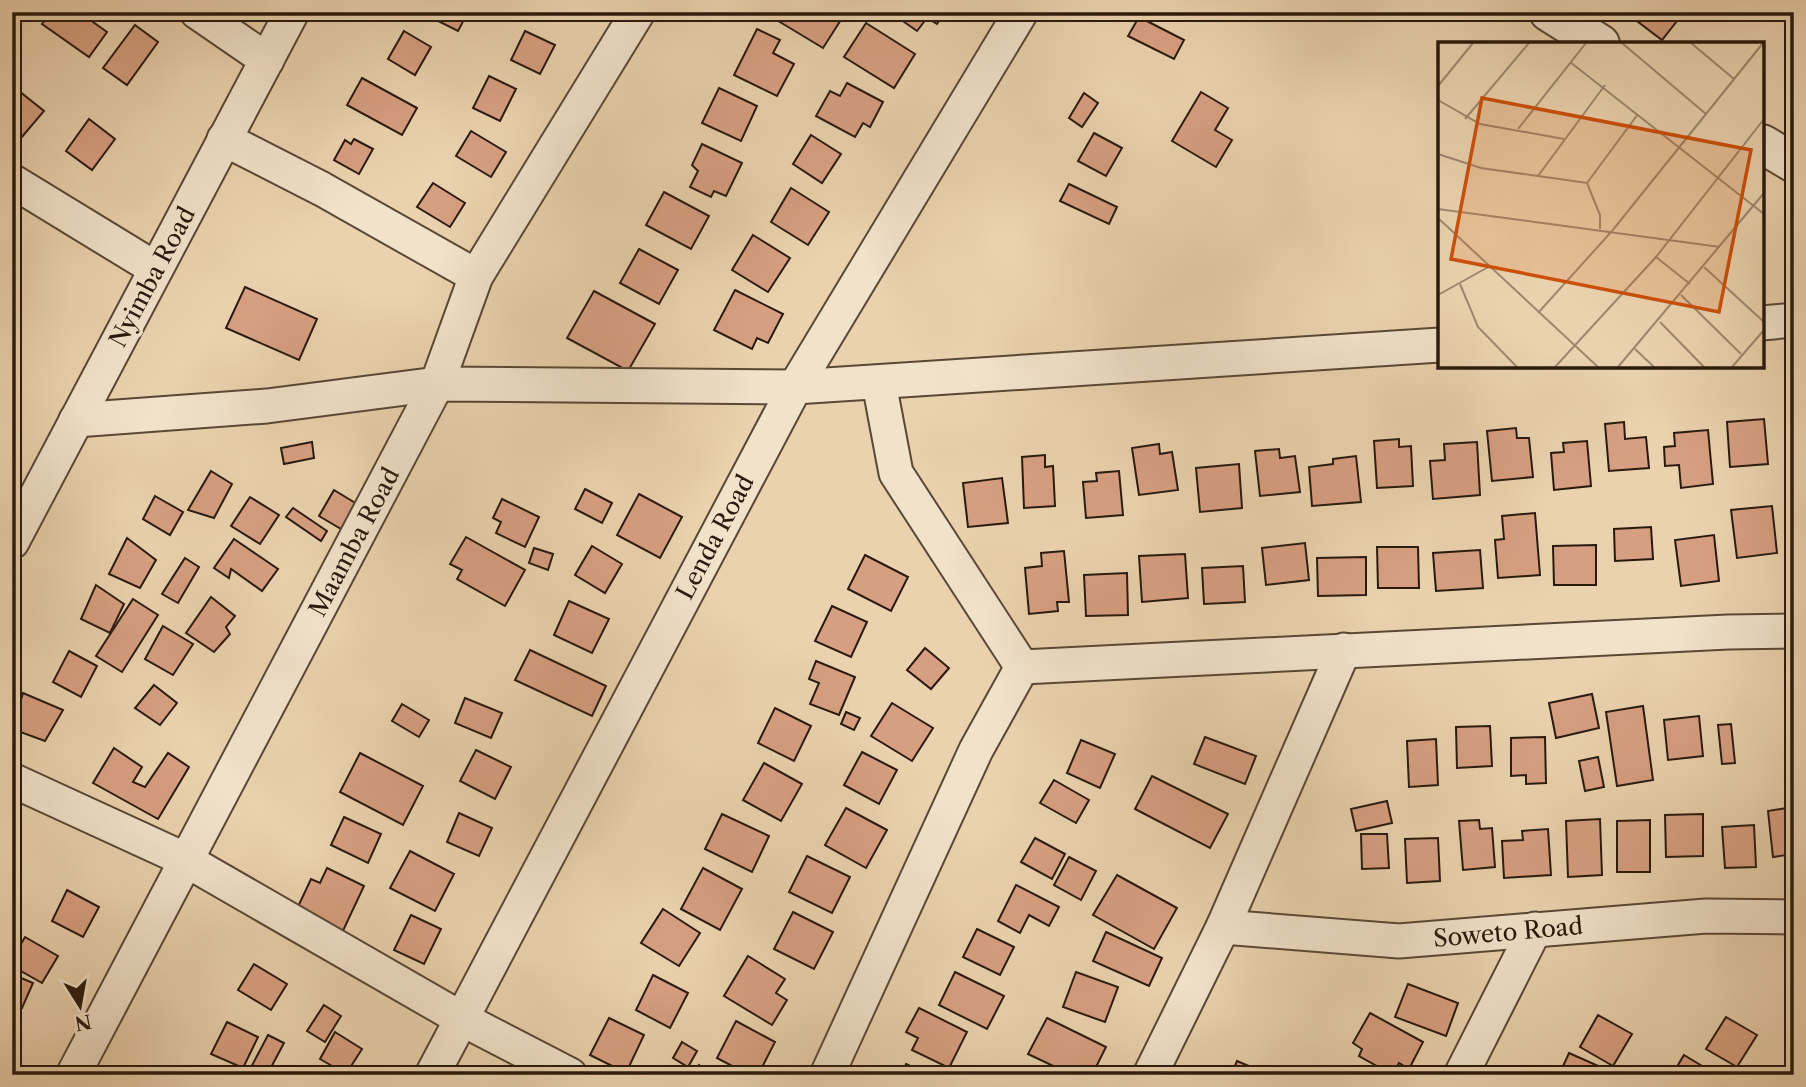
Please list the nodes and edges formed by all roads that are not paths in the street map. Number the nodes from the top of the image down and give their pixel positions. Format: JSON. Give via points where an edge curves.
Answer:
{"nodes":[{"id":1,"x":197,"y":12,"type":"edge"},
{"id":2,"x":292,"y":12,"type":"edge"},
{"id":3,"x":638,"y":12,"type":"edge"},
{"id":4,"x":1021,"y":12,"type":"edge"},
{"id":5,"x":1549,"y":12,"type":"edge"},
{"id":6,"x":1597,"y":42,"type":"edge"},
{"id":7,"x":267,"y":60,"type":"junction"},
{"id":8,"x":224,"y":139,"type":"junction"},
{"id":9,"x":1764,"y":145,"type":"edge"},
{"id":10,"x":1794,"y":163,"type":"edge"},
{"id":11,"x":12,"y":181,"type":"edge"},
{"id":12,"x":156,"y":269,"type":"junction"},
{"id":13,"x":476,"y":276,"type":"junction"},
{"id":14,"x":1794,"y":320,"type":"edge"},
{"id":15,"x":1764,"y":323,"type":"edge"},
{"id":16,"x":1438,"y":345,"type":"edge"},
{"id":17,"x":878,"y":383,"type":"junction"},
{"id":18,"x":436,"y":384,"type":"junction"},
{"id":19,"x":795,"y":387,"type":"junction"},
{"id":20,"x":76,"y":420,"type":"junction"},
{"id":21,"x":12,"y":542,"type":"edge"},
{"id":22,"x":1794,"y":631,"type":"edge"},
{"id":23,"x":1344,"y":650,"type":"junction"},
{"id":24,"x":1022,"y":667,"type":"junction"},
{"id":25,"x":12,"y":780,"type":"edge"},
{"id":26,"x":184,"y":859,"type":"junction"},
{"id":27,"x":1794,"y":917,"type":"edge"},
{"id":28,"x":1223,"y":927,"type":"junction"},
{"id":29,"x":1535,"y":929,"type":"junction"},
{"id":30,"x":462,"y":1019,"type":"junction"},
{"id":31,"x":73,"y":1075,"type":"edge"},
{"id":32,"x":432,"y":1075,"type":"edge"},
{"id":33,"x":570,"y":1075,"type":"edge"},
{"id":34,"x":827,"y":1075,"type":"edge"},
{"id":35,"x":1150,"y":1075,"type":"edge"},
{"id":36,"x":1461,"y":1075,"type":"edge"}],
"edges":[{"from":1,"to":7,"type":"street"},
{"from":2,"to":7,"type":"street","name":"Nyimba Road"},
{"from":3,"to":13,"type":"street","name":"Maamba Road"},
{"from":4,"to":19,"type":"street","name":"Lenda Road"},
{"from":5,"to":6,"type":"street"},
{"from":7,"to":8,"type":"street","name":"Nyimba Road"},
{"from":8,"to":12,"type":"street","name":"Nyimba Road"},
{"from":8,"to":13,"type":"street","via":[[322,188]]},
{"from":9,"to":10,"type":"street"},
{"from":11,"to":12,"type":"street"},
{"from":12,"to":20,"type":"street","name":"Nyimba Road"},
{"from":13,"to":18,"type":"street","name":"Maamba Road"},
{"from":14,"to":15,"type":"street"},
{"from":16,"to":17,"type":"street"},
{"from":17,"to":19,"type":"street"},
{"from":17,"to":24,"type":"street","via":[[896,473]]},
{"from":18,"to":19,"type":"street"},
{"from":18,"to":20,"type":"street","via":[[267,406]]},
{"from":18,"to":26,"type":"street","name":"Maamba Road"},
{"from":19,"to":30,"type":"street","name":"Lenda Road"},
{"from":20,"to":21,"type":"street","name":"Nyimba Road"},
{"from":22,"to":23,"type":"street"},
{"from":23,"to":24,"type":"street"},
{"from":23,"to":28,"type":"street"},
{"from":24,"to":34,"type":"street","via":[[976,750]]},
{"from":25,"to":26,"type":"street"},
{"from":26,"to":30,"type":"street"},
{"from":26,"to":31,"type":"street","name":"Maamba Road"},
{"from":27,"to":29,"type":"street","name":"Soweto Road","via":[[1706,916]]},
{"from":28,"to":29,"type":"street","name":"Soweto Road","via":[[1399,942]]},
{"from":28,"to":35,"type":"street"},
{"from":29,"to":36,"type":"street"},
{"from":30,"to":32,"type":"street","name":"Lenda Road"},
{"from":30,"to":33,"type":"street"}]}
